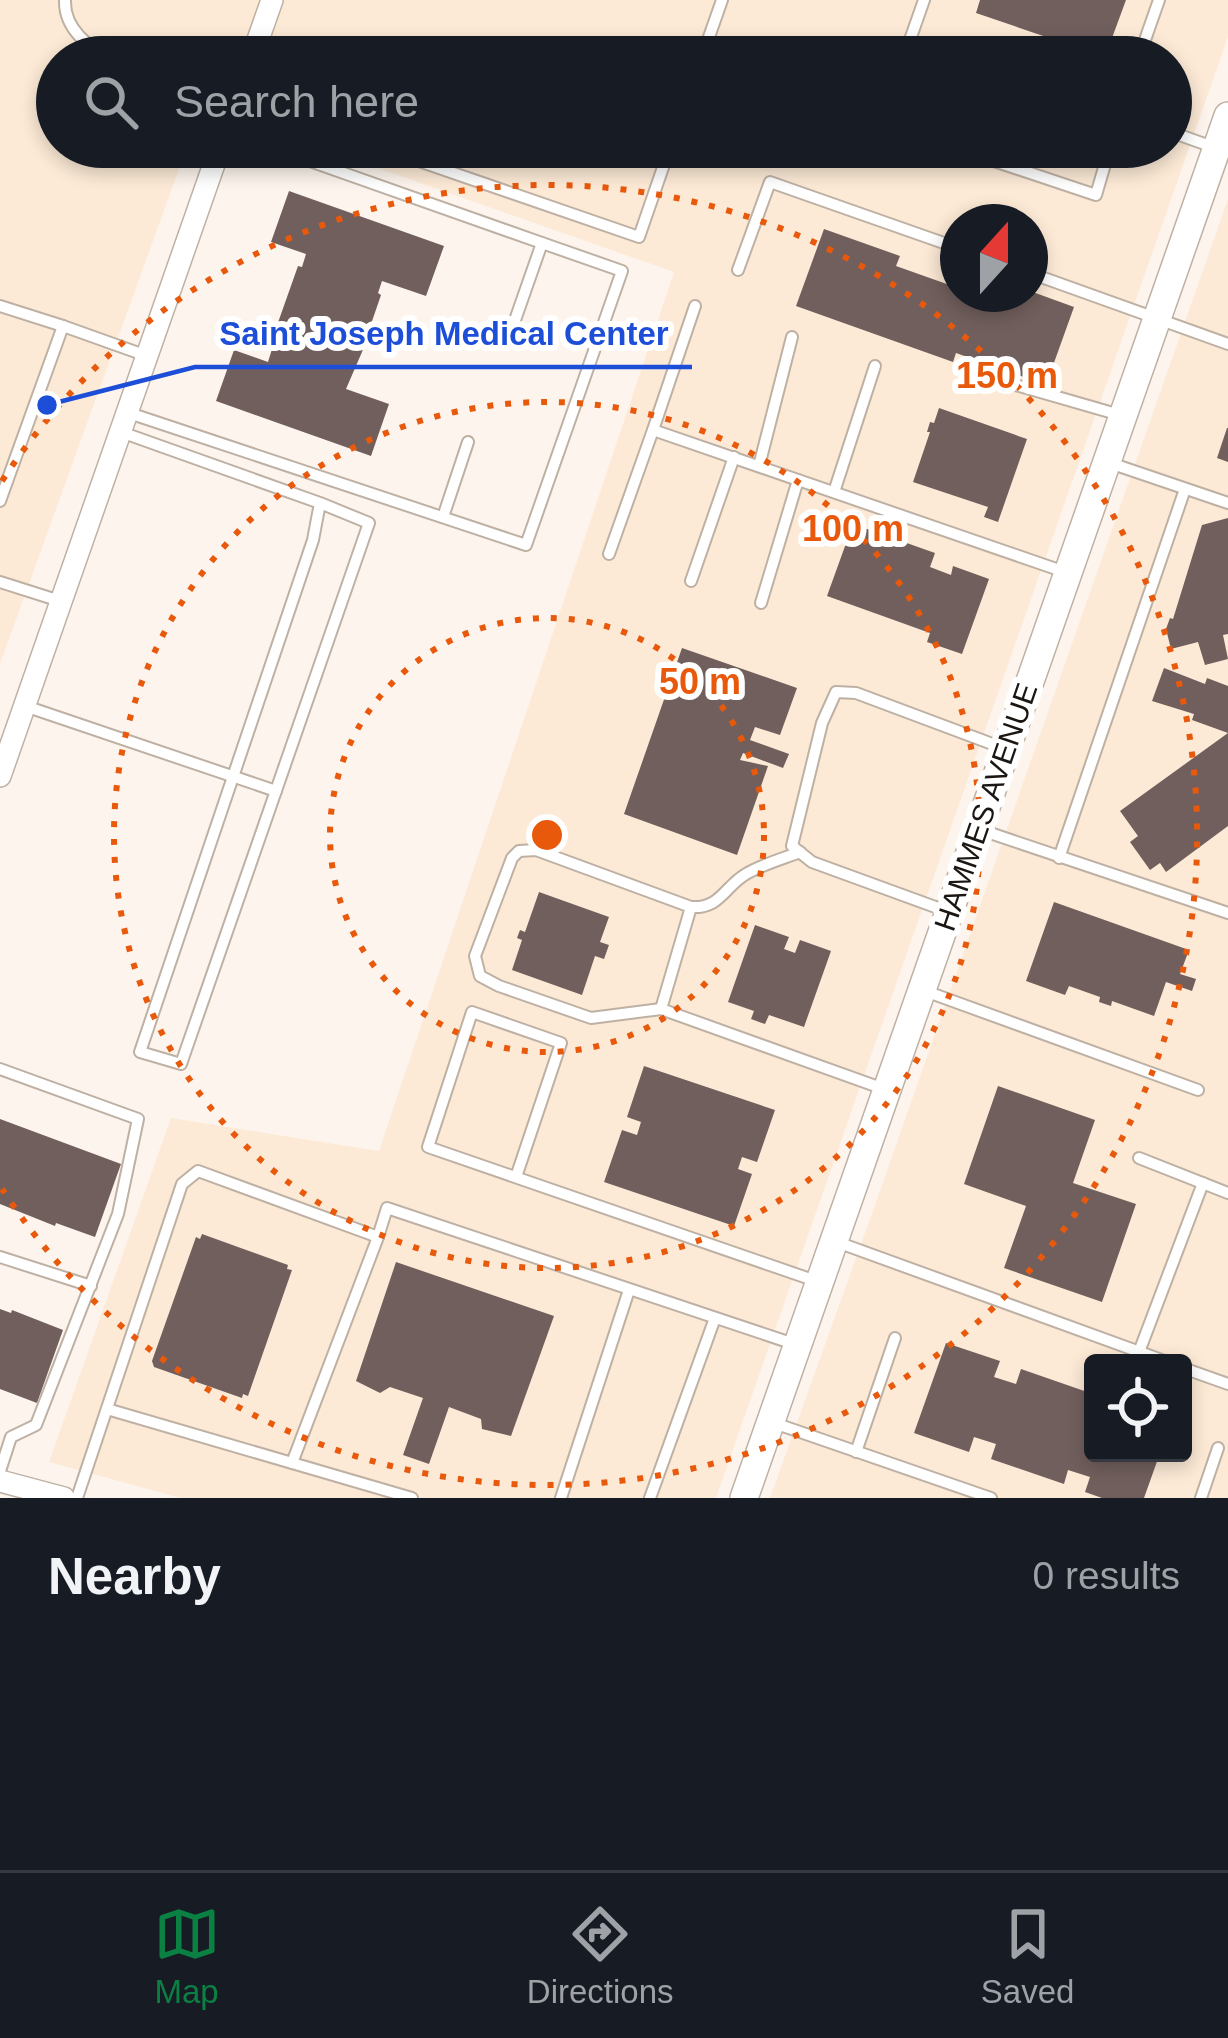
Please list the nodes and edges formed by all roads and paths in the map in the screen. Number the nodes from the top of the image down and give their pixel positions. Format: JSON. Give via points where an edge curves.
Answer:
{"nodes":[{"id":1,"x":65,"y":0,"type":"edge"},
{"id":2,"x":272,"y":0,"type":"edge"},
{"id":3,"x":722,"y":0,"type":"edge"},
{"id":4,"x":924,"y":0,"type":"edge"},
{"id":5,"x":1159,"y":0,"type":"edge"},
{"id":6,"x":81,"y":36,"type":"edge"},
{"id":7,"x":259,"y":36,"type":"edge"},
{"id":8,"x":709,"y":36,"type":"edge"},
{"id":9,"x":911,"y":36,"type":"edge"},
{"id":10,"x":1146,"y":36,"type":"edge"},
{"id":11,"x":1228,"y":116,"type":"edge"},
{"id":12,"x":1192,"y":139,"type":"edge"},
{"id":13,"x":1216,"y":148,"type":"junction"},
{"id":14,"x":213,"y":168,"type":"edge"},
{"id":15,"x":330,"y":168,"type":"edge"},
{"id":16,"x":439,"y":168,"type":"edge"},
{"id":17,"x":663,"y":168,"type":"edge"},
{"id":18,"x":1015,"y":168,"type":"edge"},
{"id":19,"x":1104,"y":168,"type":"edge"},
{"id":20,"x":940,"y":242,"type":"edge"},
{"id":21,"x":542,"y":243,"type":"junction"},
{"id":22,"x":738,"y":271,"type":"dead end"},
{"id":23,"x":1048,"y":279,"type":"edge"},
{"id":24,"x":0,"y":306,"type":"edge"},
{"id":25,"x":695,"y":306,"type":"dead end"},
{"id":26,"x":1157,"y":318,"type":"junction"},
{"id":27,"x":514,"y":323,"type":"dead end"},
{"id":28,"x":63,"y":326,"type":"junction"},
{"id":29,"x":792,"y":338,"type":"dead end"},
{"id":30,"x":1228,"y":344,"type":"edge"},
{"id":31,"x":148,"y":356,"type":"junction"},
{"id":32,"x":875,"y":366,"type":"dead end"},
{"id":33,"x":974,"y":373,"type":"dead end"},
{"id":34,"x":1123,"y":416,"type":"junction"},
{"id":35,"x":124,"y":423,"type":"junction"},
{"id":36,"x":653,"y":430,"type":"junction"},
{"id":37,"x":468,"y":442,"type":"dead end"},
{"id":38,"x":734,"y":458,"type":"junction"},
{"id":39,"x":1107,"y":461,"type":"junction"},
{"id":40,"x":760,"y":466,"type":"junction"},
{"id":41,"x":798,"y":480,"type":"junction"},
{"id":42,"x":1186,"y":489,"type":"junction"},
{"id":43,"x":834,"y":492,"type":"junction"},
{"id":44,"x":0,"y":502,"type":"edge"},
{"id":45,"x":320,"y":503,"type":"junction"},
{"id":46,"x":1228,"y":503,"type":"edge"},
{"id":47,"x":443,"y":517,"type":"junction"},
{"id":48,"x":609,"y":554,"type":"dead end"},
{"id":49,"x":1068,"y":573,"type":"junction"},
{"id":50,"x":691,"y":580,"type":"dead end"},
{"id":51,"x":0,"y":582,"type":"edge"},
{"id":52,"x":61,"y":602,"type":"junction"},
{"id":53,"x":761,"y":603,"type":"dead end"},
{"id":54,"x":25,"y":706,"type":"junction"},
{"id":55,"x":1006,"y":749,"type":"junction"},
{"id":56,"x":0,"y":776,"type":"edge"},
{"id":57,"x":234,"y":776,"type":"junction"},
{"id":58,"x":276,"y":791,"type":"junction"},
{"id":59,"x":978,"y":829,"type":"junction"},
{"id":60,"x":800,"y":852,"type":"junction"},
{"id":61,"x":1059,"y":858,"type":"junction"},
{"id":62,"x":691,"y":907,"type":"junction"},
{"id":63,"x":949,"y":912,"type":"junction"},
{"id":64,"x":1228,"y":913,"type":"edge"},
{"id":65,"x":922,"y":990,"type":"junction"},
{"id":66,"x":661,"y":1009,"type":"junction"},
{"id":67,"x":0,"y":1069,"type":"edge"},
{"id":68,"x":887,"y":1090,"type":"junction"},
{"id":69,"x":1198,"y":1090,"type":"dead end"},
{"id":70,"x":1139,"y":1158,"type":"dead end"},
{"id":71,"x":516,"y":1178,"type":"junction"},
{"id":72,"x":1202,"y":1183,"type":"junction"},
{"id":73,"x":1228,"y":1193,"type":"edge"},
{"id":74,"x":378,"y":1237,"type":"junction"},
{"id":75,"x":834,"y":1241,"type":"junction"},
{"id":76,"x":0,"y":1256,"type":"edge"},
{"id":77,"x":819,"y":1282,"type":"junction"},
{"id":78,"x":91,"y":1286,"type":"junction"},
{"id":79,"x":629,"y":1290,"type":"junction"},
{"id":80,"x":715,"y":1318,"type":"junction"},
{"id":81,"x":895,"y":1338,"type":"dead end"},
{"id":82,"x":797,"y":1345,"type":"junction"},
{"id":83,"x":1139,"y":1352,"type":"junction"},
{"id":84,"x":1145,"y":1354,"type":"edge"},
{"id":85,"x":1192,"y":1371,"type":"edge"},
{"id":86,"x":1228,"y":1384,"type":"edge"},
{"id":87,"x":107,"y":1409,"type":"junction"},
{"id":88,"x":771,"y":1421,"type":"junction"},
{"id":89,"x":1218,"y":1448,"type":"dead end"},
{"id":90,"x":856,"y":1452,"type":"junction"},
{"id":91,"x":292,"y":1463,"type":"junction"},
{"id":92,"x":0,"y":1471,"type":"edge"},
{"id":93,"x":0,"y":1481,"type":"edge"},
{"id":94,"x":64,"y":1498,"type":"edge"},
{"id":95,"x":77,"y":1498,"type":"edge"},
{"id":96,"x":412,"y":1498,"type":"edge"},
{"id":97,"x":561,"y":1498,"type":"edge"},
{"id":98,"x":650,"y":1498,"type":"edge"},
{"id":99,"x":744,"y":1498,"type":"edge"},
{"id":100,"x":991,"y":1498,"type":"edge"},
{"id":101,"x":1201,"y":1498,"type":"edge"}],
"edges":[{"from":1,"to":6,"type":"lane"},
{"from":2,"to":7,"type":"street"},
{"from":3,"to":8,"type":"lane"},
{"from":4,"to":9,"type":"lane"},
{"from":5,"to":10,"type":"lane"},
{"from":11,"to":13,"type":"street","name":"HAMMES AVENUE"},
{"from":12,"to":13,"type":"lane"},
{"from":13,"to":26,"type":"street","name":"HAMMES AVENUE"},
{"from":14,"to":31,"type":"street"},
{"from":15,"to":21,"type":"lane"},
{"from":16,"to":17,"type":"lane","via":[[639,237]]},
{"from":18,"to":19,"type":"lane","via":[[1096,195]]},
{"from":20,"to":22,"type":"lane","via":[[770,182]]},
{"from":21,"to":27,"type":"lane"},
{"from":21,"to":47,"type":"lane","via":[[622,271],[526,545]]},
{"from":23,"to":26,"type":"lane"},
{"from":24,"to":28,"type":"lane"},
{"from":25,"to":36,"type":"lane"},
{"from":26,"to":30,"type":"lane"},
{"from":26,"to":34,"type":"street","name":"HAMMES AVENUE"},
{"from":28,"to":31,"type":"lane"},
{"from":28,"to":44,"type":"lane"},
{"from":29,"to":40,"type":"lane"},
{"from":31,"to":35,"type":"street"},
{"from":32,"to":43,"type":"lane"},
{"from":33,"to":34,"type":"lane"},
{"from":34,"to":39,"type":"street","name":"HAMMES AVENUE"},
{"from":35,"to":45,"type":"lane"},
{"from":35,"to":47,"type":"lane"},
{"from":35,"to":52,"type":"street"},
{"from":36,"to":38,"type":"lane"},
{"from":36,"to":48,"type":"lane"},
{"from":37,"to":47,"type":"lane"},
{"from":38,"to":40,"type":"lane"},
{"from":38,"to":50,"type":"lane"},
{"from":39,"to":42,"type":"lane"},
{"from":39,"to":49,"type":"street","name":"HAMMES AVENUE"},
{"from":40,"to":41,"type":"lane"},
{"from":41,"to":43,"type":"lane"},
{"from":41,"to":53,"type":"lane"},
{"from":42,"to":46,"type":"lane"},
{"from":42,"to":61,"type":"lane"},
{"from":43,"to":49,"type":"lane"},
{"from":45,"to":57,"type":"lane"},
{"from":45,"to":58,"type":"lane","via":[[369,523]]},
{"from":49,"to":55,"type":"street","name":"HAMMES AVENUE"},
{"from":51,"to":52,"type":"lane"},
{"from":52,"to":54,"type":"street"},
{"from":54,"to":56,"type":"street"},
{"from":54,"to":57,"type":"lane"},
{"from":55,"to":59,"type":"street","name":"HAMMES AVENUE"},
{"from":55,"to":60,"type":"lane","via":[[836,692],[792,846]]},
{"from":57,"to":58,"type":"lane"},
{"from":57,"to":58,"type":"lane","via":[[140,1052],[181,1064]]},
{"from":59,"to":61,"type":"lane"},
{"from":59,"to":63,"type":"street","name":"HAMMES AVENUE"},
{"from":60,"to":62,"type":"lane","via":[[740,878],[713,905]]},
{"from":60,"to":63,"type":"lane"},
{"from":61,"to":64,"type":"lane"},
{"from":62,"to":66,"type":"lane"},
{"from":62,"to":66,"type":"lane","via":[[519,851],[475,956],[487,980],[573,1014],[604,1019]]},
{"from":63,"to":65,"type":"street","name":"HAMMES AVENUE"},
{"from":65,"to":68,"type":"street","name":"HAMMES AVENUE"},
{"from":65,"to":69,"type":"lane"},
{"from":66,"to":68,"type":"lane"},
{"from":67,"to":78,"type":"lane","via":[[138,1119],[118,1214]]},
{"from":68,"to":75,"type":"street","name":"HAMMES AVENUE"},
{"from":70,"to":72,"type":"lane"},
{"from":71,"to":71,"type":"lane","via":[[428,1147],[472,1012],[561,1043]]},
{"from":71,"to":77,"type":"lane"},
{"from":72,"to":73,"type":"lane"},
{"from":72,"to":83,"type":"lane"},
{"from":74,"to":79,"type":"lane","via":[[387,1208]]},
{"from":74,"to":87,"type":"lane","via":[[197,1171],[182,1184]]},
{"from":74,"to":91,"type":"lane"},
{"from":75,"to":77,"type":"street","name":"HAMMES AVENUE"},
{"from":75,"to":83,"type":"lane"},
{"from":76,"to":78,"type":"lane"},
{"from":77,"to":82,"type":"street","name":"HAMMES AVENUE"},
{"from":78,"to":92,"type":"lane","via":[[36,1424],[11,1437]]},
{"from":79,"to":80,"type":"lane"},
{"from":79,"to":97,"type":"lane"},
{"from":80,"to":82,"type":"lane"},
{"from":80,"to":98,"type":"lane"},
{"from":81,"to":90,"type":"lane"},
{"from":82,"to":88,"type":"street","name":"HAMMES AVENUE"},
{"from":83,"to":84,"type":"lane"},
{"from":85,"to":86,"type":"lane"},
{"from":87,"to":91,"type":"lane"},
{"from":87,"to":95,"type":"lane"},
{"from":88,"to":90,"type":"lane"},
{"from":88,"to":99,"type":"street","name":"HAMMES AVENUE"},
{"from":89,"to":101,"type":"lane"},
{"from":90,"to":100,"type":"lane"},
{"from":91,"to":96,"type":"lane"},
{"from":93,"to":94,"type":"street"}]}
